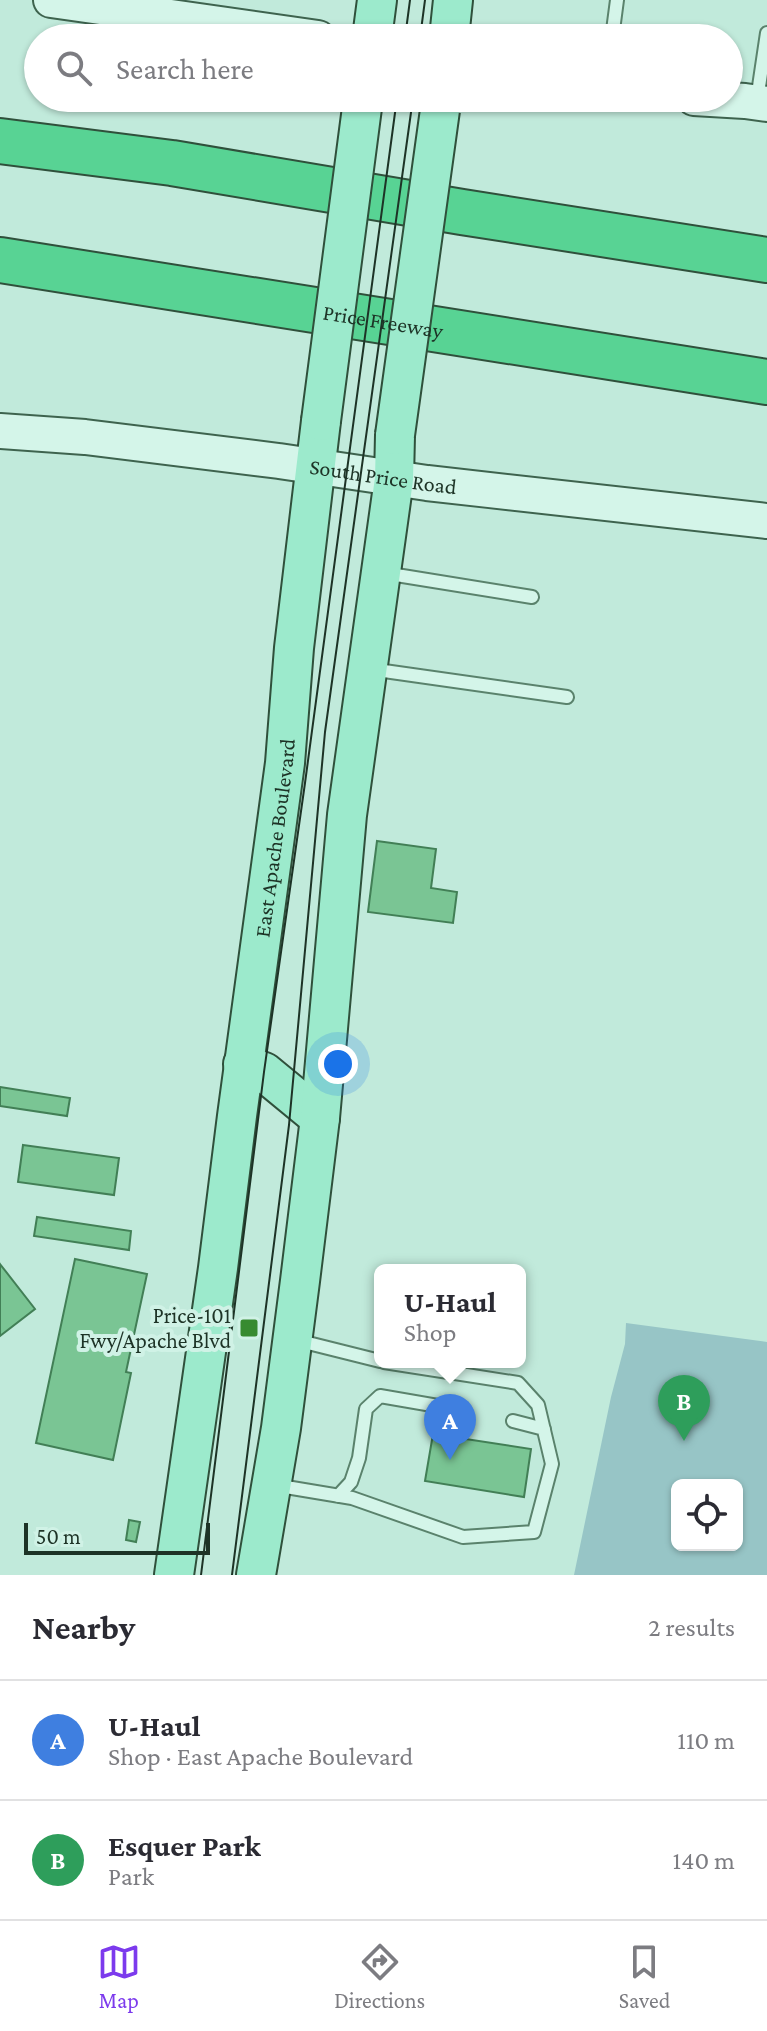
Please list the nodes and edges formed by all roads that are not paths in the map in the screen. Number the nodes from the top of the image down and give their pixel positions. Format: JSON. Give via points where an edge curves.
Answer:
{"nodes":[{"id":1,"x":51,"y":0,"type":"edge"},
{"id":2,"x":377,"y":0,"type":"edge"},
{"id":3,"x":453,"y":0,"type":"edge"},
{"id":4,"x":617,"y":0,"type":"edge"},
{"id":5,"x":220,"y":24,"type":"edge"},
{"id":6,"x":374,"y":24,"type":"edge"},
{"id":7,"x":450,"y":24,"type":"edge"},
{"id":8,"x":614,"y":24,"type":"edge"},
{"id":9,"x":767,"y":33,"type":"edge"},
{"id":10,"x":762,"y":104,"type":"edge"},
{"id":11,"x":361,"y":112,"type":"edge"},
{"id":12,"x":440,"y":112,"type":"edge"},
{"id":13,"x":0,"y":121,"type":"edge"},
{"id":14,"x":0,"y":141,"type":"edge"},
{"id":15,"x":172,"y":163,"type":"junction"},
{"id":16,"x":0,"y":260,"type":"edge"},
{"id":17,"x":767,"y":260,"type":"edge"},
{"id":18,"x":767,"y":382,"type":"edge"},
{"id":19,"x":0,"y":431,"type":"edge"},
{"id":20,"x":315,"y":467,"type":"junction"},
{"id":21,"x":394,"y":479,"type":"junction"},
{"id":22,"x":767,"y":521,"type":"edge"},
{"id":23,"x":380,"y":573,"type":"junction"},
{"id":24,"x":532,"y":597,"type":"dead end"},
{"id":25,"x":367,"y":669,"type":"junction"},
{"id":26,"x":567,"y":697,"type":"dead end"},
{"id":27,"x":243,"y":1064,"type":"junction"},
{"id":28,"x":320,"y":1118,"type":"junction"},
{"id":29,"x":293,"y":1340,"type":"junction"},
{"id":30,"x":374,"y":1360,"type":"edge"},
{"id":31,"x":415,"y":1368,"type":"edge"},
{"id":32,"x":461,"y":1410,"type":"dead end"},
{"id":33,"x":513,"y":1421,"type":"dead end"},
{"id":34,"x":544,"y":1429,"type":"junction"},
{"id":35,"x":271,"y":1484,"type":"junction"},
{"id":36,"x":338,"y":1496,"type":"junction"},
{"id":37,"x":174,"y":1575,"type":"edge"},
{"id":38,"x":256,"y":1575,"type":"edge"}],
"edges":[{"from":1,"to":5,"type":"main road"},
{"from":2,"to":6,"type":"main road"},
{"from":3,"to":7,"type":"main road"},
{"from":4,"to":8,"type":"lane"},
{"from":9,"to":10,"type":"lane"},
{"from":11,"to":20,"type":"main road","name":"East Apache Boulevard","bridge":true},
{"from":12,"to":21,"type":"main road","bridge":true,"via":[[395,435]]},
{"from":13,"to":15,"type":"highway"},
{"from":14,"to":15,"type":"highway"},
{"from":15,"to":17,"type":"highway"},
{"from":16,"to":18,"type":"highway","name":"Price Freeway"},
{"from":19,"to":20,"type":"main road","name":"South Price Road"},
{"from":20,"to":21,"type":"main road","name":"South Price Road"},
{"from":20,"to":27,"type":"main road","name":"East Apache Boulevard","via":[[285,763]]},
{"from":21,"to":22,"type":"main road","name":"South Price Road"},
{"from":21,"to":23,"type":"main road"},
{"from":23,"to":24,"type":"lane"},
{"from":23,"to":25,"type":"main road"},
{"from":25,"to":26,"type":"lane"},
{"from":25,"to":28,"type":"main road","via":[[347,815]]},
{"from":27,"to":28,"type":"main road","via":[[264,1072]]},
{"from":27,"to":37,"type":"main road","name":"East Apache Boulevard"},
{"from":28,"to":29,"type":"main road"},
{"from":29,"to":30,"type":"lane"},
{"from":29,"to":35,"type":"main road"},
{"from":31,"to":34,"type":"lane","via":[[518,1383],[538,1405]]},
{"from":32,"to":36,"type":"lane","via":[[380,1396],[366,1409],[359,1458],[351,1482]]},
{"from":33,"to":34,"type":"lane"},
{"from":34,"to":36,"type":"lane","via":[[552,1464],[534,1532],[463,1537]]},
{"from":35,"to":36,"type":"lane"},
{"from":35,"to":38,"type":"main road"}]}
